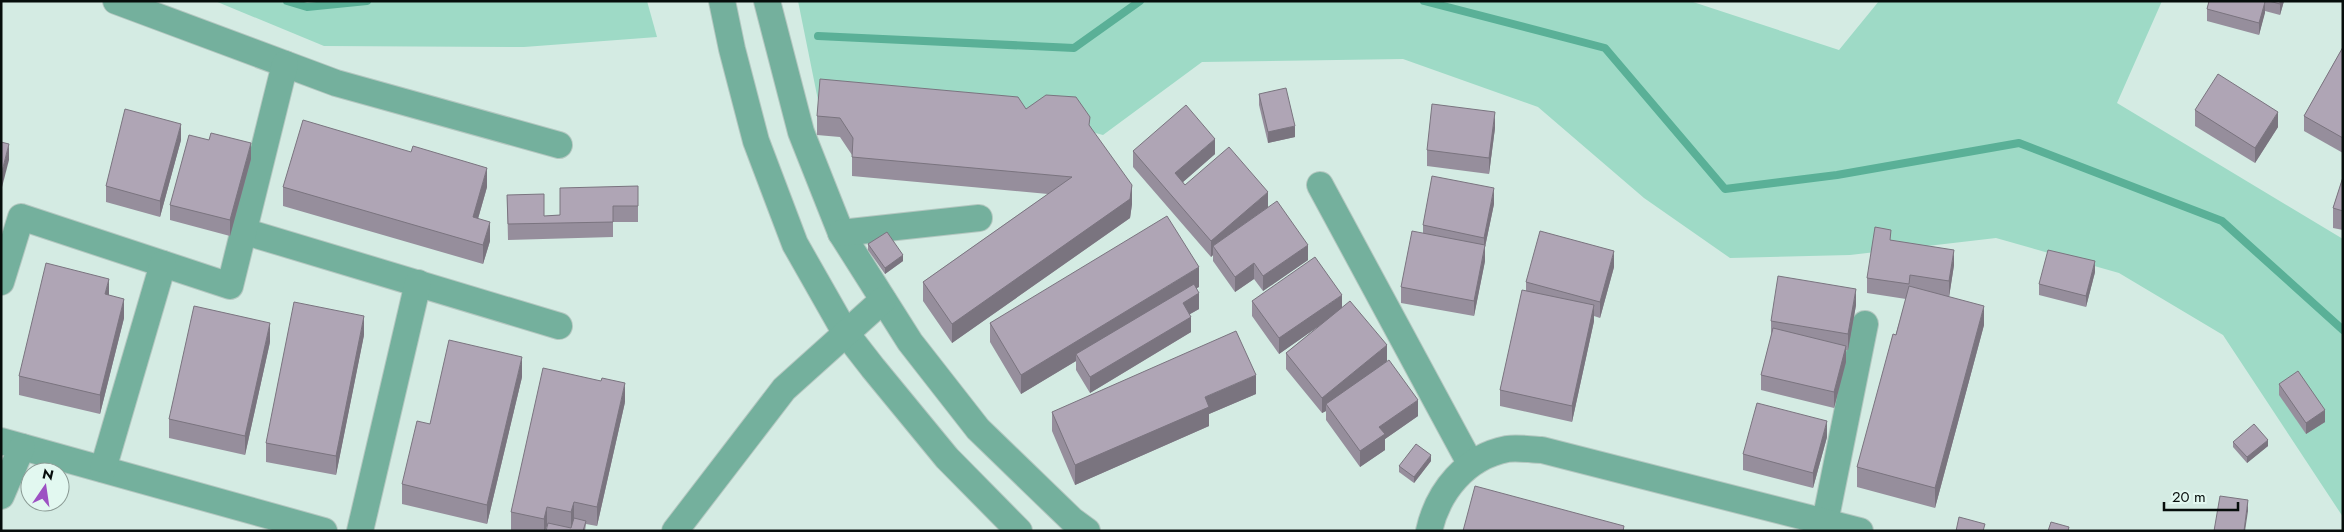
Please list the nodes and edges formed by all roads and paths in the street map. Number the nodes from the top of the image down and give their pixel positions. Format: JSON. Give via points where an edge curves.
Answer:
{"nodes":[{"id":1,"x":116,"y":1,"type":"edge"},
{"id":2,"x":722,"y":1,"type":"edge"},
{"id":3,"x":767,"y":1,"type":"edge"},
{"id":4,"x":285,"y":64,"type":"junction"},
{"id":5,"x":559,"y":145,"type":"dead end"},
{"id":6,"x":1320,"y":185,"type":"dead end"},
{"id":7,"x":979,"y":218,"type":"dead end"},
{"id":8,"x":243,"y":231,"type":"junction"},
{"id":9,"x":841,"y":233,"type":"junction"},
{"id":10,"x":163,"y":264,"type":"junction"},
{"id":11,"x":1,"y":282,"type":"edge"},
{"id":12,"x":418,"y":283,"type":"junction"},
{"id":13,"x":882,"y":300,"type":"junction"},
{"id":14,"x":1865,"y":324,"type":"dead end"},
{"id":15,"x":559,"y":326,"type":"dead end"},
{"id":16,"x":845,"y":332,"type":"junction"},
{"id":17,"x":12,"y":444,"type":"edge"},
{"id":18,"x":1470,"y":463,"type":"junction"},
{"id":19,"x":103,"y":469,"type":"junction"},
{"id":20,"x":1,"y":496,"type":"edge"},
{"id":21,"x":1825,"y":522,"type":"junction"},
{"id":22,"x":324,"y":531,"type":"edge"},
{"id":23,"x":360,"y":531,"type":"edge"},
{"id":24,"x":675,"y":531,"type":"edge"},
{"id":25,"x":1019,"y":531,"type":"edge"},
{"id":26,"x":1087,"y":531,"type":"edge"},
{"id":27,"x":1429,"y":531,"type":"edge"},
{"id":28,"x":1860,"y":531,"type":"edge"}],
"edges":[{"from":1,"to":4,"type":"street"},
{"from":2,"to":16,"type":"street","via":[[756,141],[795,244]]},
{"from":3,"to":9,"type":"street","via":[[801,132]]},
{"from":4,"to":5,"type":"street","via":[[336,83]]},
{"from":4,"to":8,"type":"street"},
{"from":6,"to":18,"type":"street"},
{"from":7,"to":9,"type":"street"},
{"from":8,"to":10,"type":"street","via":[[230,286]]},
{"from":8,"to":12,"type":"street"},
{"from":9,"to":13,"type":"street"},
{"from":10,"to":11,"type":"street","via":[[21,217]]},
{"from":10,"to":19,"type":"street"},
{"from":12,"to":15,"type":"street"},
{"from":12,"to":23,"type":"street"},
{"from":13,"to":16,"type":"street"},
{"from":13,"to":26,"type":"street","via":[[978,430]]},
{"from":14,"to":21,"type":"street"},
{"from":16,"to":24,"type":"street","via":[[784,389]]},
{"from":16,"to":25,"type":"street","via":[[947,458]]},
{"from":17,"to":19,"type":"street"},
{"from":17,"to":20,"type":"street"},
{"from":18,"to":21,"type":"street","via":[[1508,449],[1542,450]]},
{"from":18,"to":27,"type":"street","via":[[1446,489]]},
{"from":19,"to":22,"type":"street"},
{"from":21,"to":28,"type":"street"}]}
